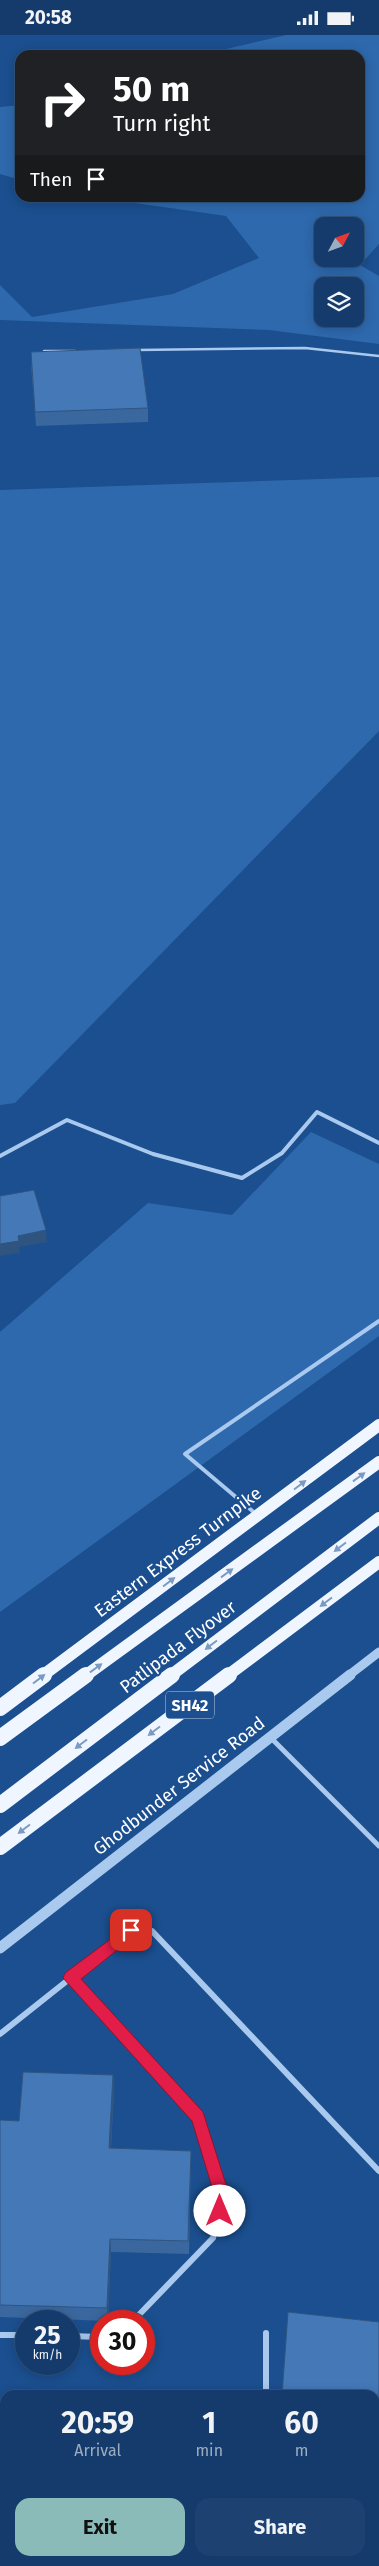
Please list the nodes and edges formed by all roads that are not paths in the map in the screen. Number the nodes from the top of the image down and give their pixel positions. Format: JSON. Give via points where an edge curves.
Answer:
{"nodes":[{"id":1,"x":131,"y":350,"type":"edge"},
{"id":2,"x":44,"y":351,"type":"edge"},
{"id":3,"x":82,"y":351,"type":"edge"},
{"id":4,"x":379,"y":356,"type":"edge"},
{"id":5,"x":379,"y":1143,"type":"edge"},
{"id":6,"x":0,"y":1156,"type":"edge"},
{"id":7,"x":379,"y":1321,"type":"edge"},
{"id":8,"x":379,"y":1425,"type":"edge"},
{"id":9,"x":379,"y":1462,"type":"edge"},
{"id":10,"x":258,"y":1516,"type":"junction"},
{"id":11,"x":379,"y":1518,"type":"edge"},
{"id":12,"x":379,"y":1563,"type":"edge"},
{"id":13,"x":379,"y":1652,"type":"edge"},
{"id":14,"x":0,"y":1708,"type":"edge"},
{"id":15,"x":270,"y":1737,"type":"junction"},
{"id":16,"x":0,"y":1738,"type":"edge"},
{"id":17,"x":0,"y":1805,"type":"edge"},
{"id":18,"x":379,"y":1846,"type":"edge"},
{"id":19,"x":0,"y":1847,"type":"edge"},
{"id":20,"x":0,"y":1948,"type":"edge"},
{"id":21,"x":70,"y":1978,"type":"junction"},
{"id":22,"x":0,"y":2034,"type":"edge"},
{"id":23,"x":379,"y":2171,"type":"edge"},
{"id":24,"x":144,"y":2310,"type":"edge"},
{"id":25,"x":266,"y":2333,"type":"dead end"},
{"id":26,"x":0,"y":2335,"type":"edge"},
{"id":27,"x":15,"y":2335,"type":"edge"},
{"id":28,"x":266,"y":2390,"type":"edge"}],
"edges":[{"from":1,"to":4,"type":"lane","via":[[305,348]]},
{"from":2,"to":3,"type":"lane"},
{"from":5,"to":6,"type":"lane","via":[[317,1112],[282,1153],[242,1178],[153,1154],[67,1120]]},
{"from":7,"to":10,"type":"lane","via":[[185,1454]]},
{"from":10,"to":8,"type":"main road","name":"Eastern Express Turnpike","one_way":true},
{"from":16,"to":9,"type":"main road","name":"Patlipada Flyover","one_way":true},
{"from":14,"to":10,"type":"main road","name":"Eastern Express Turnpike","one_way":true},
{"from":11,"to":17,"type":"main road","name":"Patlipada Flyover","one_way":true},
{"from":12,"to":19,"type":"main road","number":"SH42","one_way":true},
{"from":13,"to":15,"type":"street","name":"Ghodbunder Service Road"},
{"from":15,"to":18,"type":"lane"},
{"from":15,"to":20,"type":"street","name":"Ghodbunder Service Road"},
{"from":21,"to":22,"type":"street"},
{"from":21,"to":23,"type":"street","via":[[131,1930],[152,1931]]},
{"from":21,"to":24,"type":"street","via":[[198,2117],[223,2197],[213,2238]]},
{"from":25,"to":28,"type":"street"},
{"from":26,"to":27,"type":"street"}]}
